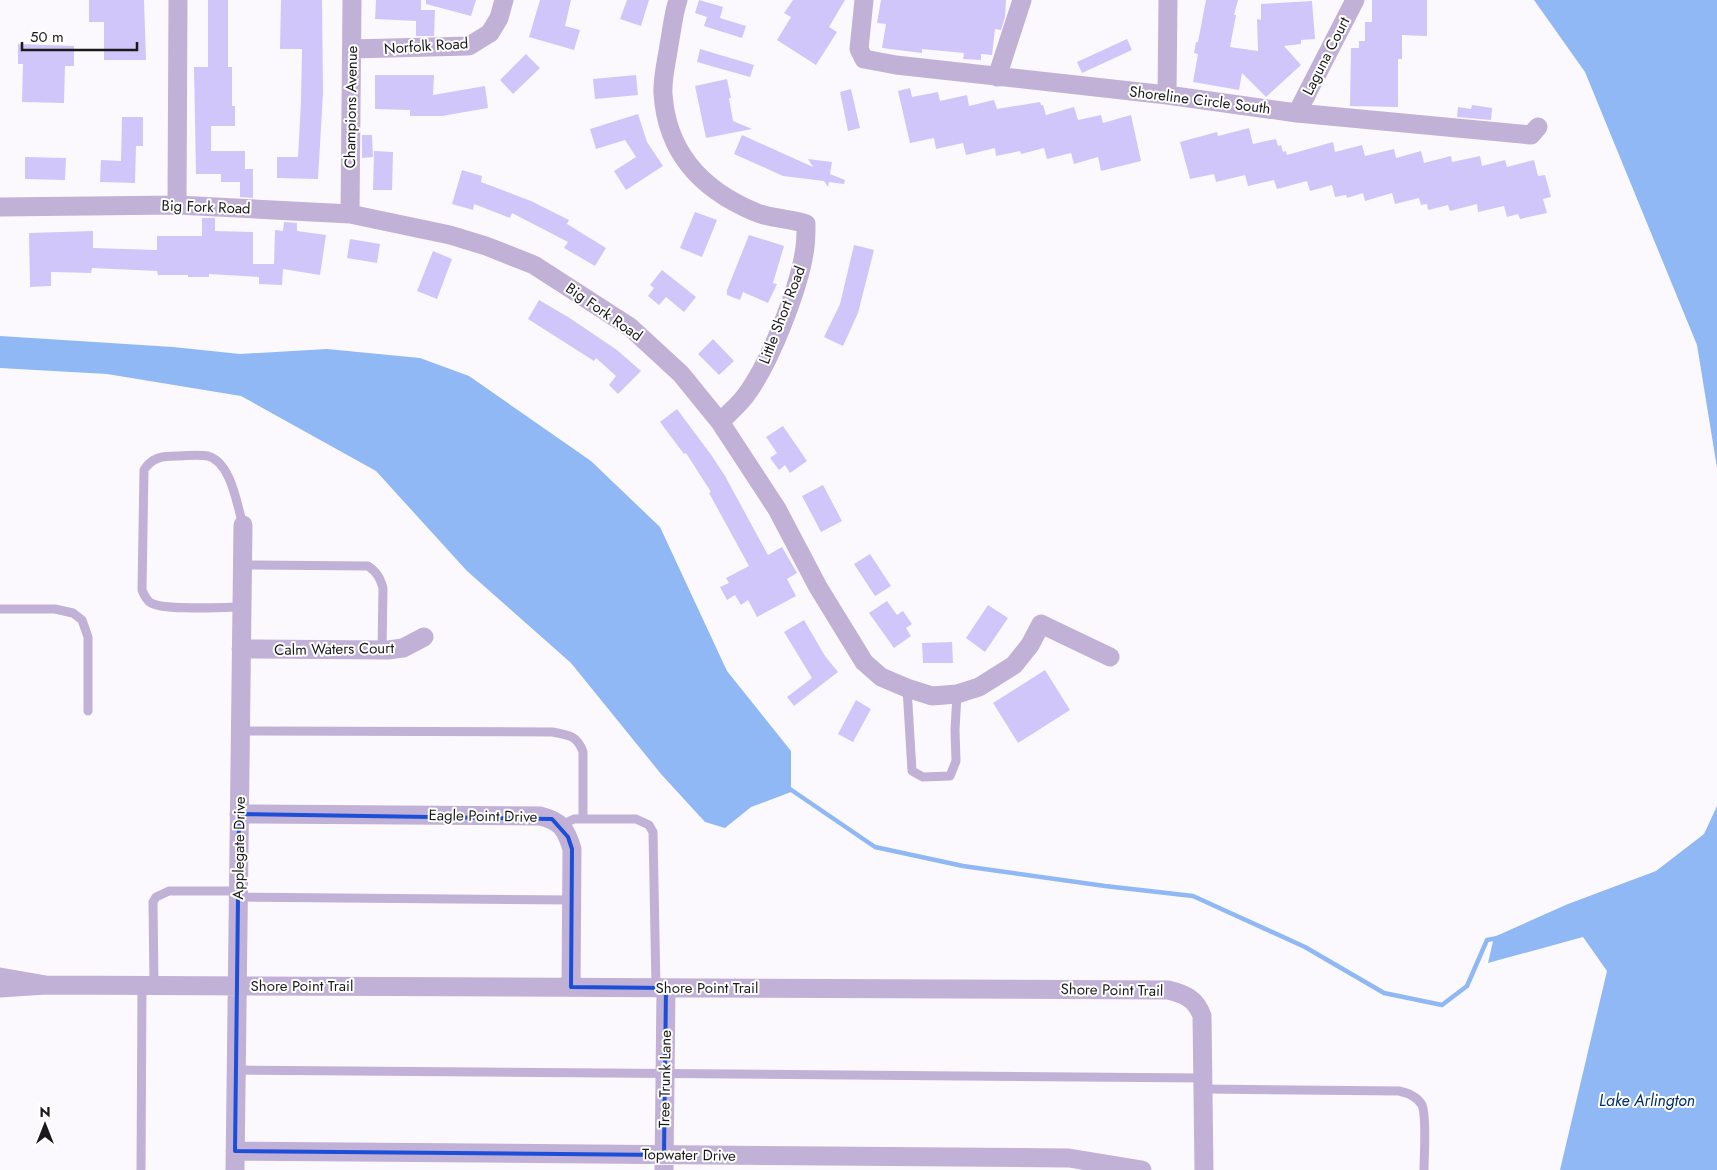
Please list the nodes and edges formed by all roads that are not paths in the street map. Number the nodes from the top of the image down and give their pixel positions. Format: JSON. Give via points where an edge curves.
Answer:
{"nodes":[{"id":1,"x":178,"y":0,"type":"edge"},
{"id":2,"x":352,"y":0,"type":"edge"},
{"id":3,"x":504,"y":0,"type":"edge"},
{"id":4,"x":678,"y":0,"type":"edge"},
{"id":5,"x":864,"y":0,"type":"edge"},
{"id":6,"x":1022,"y":0,"type":"edge"},
{"id":7,"x":1168,"y":0,"type":"edge"},
{"id":8,"x":1356,"y":0,"type":"edge"},
{"id":9,"x":352,"y":50,"type":"junction"},
{"id":10,"x":998,"y":77,"type":"junction"},
{"id":11,"x":1167,"y":95,"type":"junction"},
{"id":12,"x":1297,"y":113,"type":"junction"},
{"id":13,"x":1538,"y":127,"type":"dead end"},
{"id":14,"x":177,"y":205,"type":"junction"},
{"id":15,"x":0,"y":207,"type":"edge"},
{"id":16,"x":350,"y":214,"type":"junction"},
{"id":17,"x":720,"y":422,"type":"junction"},
{"id":18,"x":243,"y":525,"type":"joint"},
{"id":19,"x":242,"y":565,"type":"junction"},
{"id":20,"x":242,"y":607,"type":"junction"},
{"id":21,"x":0,"y":609,"type":"edge"},
{"id":22,"x":424,"y":637,"type":"dead end"},
{"id":23,"x":242,"y":649,"type":"junction"},
{"id":24,"x":382,"y":650,"type":"junction"},
{"id":25,"x":1110,"y":658,"type":"dead end"},
{"id":26,"x":907,"y":688,"type":"junction"},
{"id":27,"x":957,"y":694,"type":"junction"},
{"id":28,"x":88,"y":711,"type":"dead end"},
{"id":29,"x":240,"y":731,"type":"junction"},
{"id":30,"x":239,"y":814,"type":"junction"},
{"id":31,"x":584,"y":818,"type":"junction"},
{"id":32,"x":561,"y":826,"type":"junction"},
{"id":33,"x":238,"y":894,"type":"junction"},
{"id":34,"x":571,"y":900,"type":"junction"},
{"id":35,"x":0,"y":977,"type":"edge"},
{"id":36,"x":46,"y":985,"type":"junction"},
{"id":37,"x":148,"y":985,"type":"junction"},
{"id":38,"x":237,"y":986,"type":"junction"},
{"id":39,"x":571,"y":987,"type":"junction"},
{"id":40,"x":0,"y":988,"type":"edge"},
{"id":41,"x":661,"y":988,"type":"junction"},
{"id":42,"x":236,"y":1070,"type":"junction"},
{"id":43,"x":665,"y":1073,"type":"junction"},
{"id":44,"x":1203,"y":1083,"type":"junction"},
{"id":45,"x":235,"y":1151,"type":"junction"},
{"id":46,"x":664,"y":1162,"type":"edge"},
{"id":47,"x":141,"y":1170,"type":"edge"},
{"id":48,"x":235,"y":1170,"type":"edge"},
{"id":49,"x":1142,"y":1170,"type":"edge"},
{"id":50,"x":1204,"y":1170,"type":"edge"},
{"id":51,"x":1424,"y":1170,"type":"edge"}],
"edges":[{"from":1,"to":14,"type":"street"},
{"from":2,"to":9,"type":"street","name":"Champions Avenue"},
{"from":3,"to":9,"type":"street","name":"Norfolk Road","via":[[490,33],[469,46]]},
{"from":4,"to":17,"type":"street","name":"Little Short Road","via":[[663,92],[667,123],[680,154],[698,177],[719,195],[757,213],[806,224],[800,273],[765,363],[743,400]]},
{"from":5,"to":10,"type":"street","name":"Shoreline Circle South","via":[[859,49],[864,59]]},
{"from":6,"to":10,"type":"street"},
{"from":7,"to":11,"type":"street"},
{"from":8,"to":12,"type":"street","name":"Laguna Court"},
{"from":9,"to":16,"type":"street","name":"Champions Avenue"},
{"from":10,"to":11,"type":"street","name":"Shoreline Circle South"},
{"from":11,"to":12,"type":"street","name":"Shoreline Circle South"},
{"from":12,"to":13,"type":"street","name":"Shoreline Circle South","via":[[1531,135]]},
{"from":14,"to":15,"type":"street","name":"Big Fork Road"},
{"from":14,"to":16,"type":"street","name":"Big Fork Road"},
{"from":16,"to":17,"type":"street","name":"Big Fork Road","via":[[450,235],[534,265],[630,327],[681,374]]},
{"from":17,"to":26,"type":"street","name":"Big Fork Road","via":[[777,509],[818,587],[864,662],[881,677]]},
{"from":18,"to":19,"type":"street","name":"Applegate Drive"},
{"from":18,"to":20,"type":"lane","via":[[228,474],[214,459],[206,456],[162,456],[144,470],[144,597],[150,603],[165,607]]},
{"from":19,"to":20,"type":"street","name":"Applegate Drive"},
{"from":19,"to":24,"type":"lane","via":[[368,566],[378,575],[383,588]]},
{"from":20,"to":23,"type":"street","name":"Applegate Drive"},
{"from":21,"to":28,"type":"lane","via":[[54,609],[72,613],[82,620],[88,638]]},
{"from":22,"to":24,"type":"street","name":"Calm Waters Court","via":[[403,648]]},
{"from":23,"to":24,"type":"street","name":"Calm Waters Court"},
{"from":23,"to":29,"type":"street","name":"Applegate Drive"},
{"from":25,"to":27,"type":"street","name":"Big Fork Road","via":[[1041,624],[1014,665],[979,687]]},
{"from":26,"to":27,"type":"street","name":"Big Fork Road","via":[[932,696]]},
{"from":26,"to":27,"type":"lane","via":[[912,771],[923,777],[950,776],[956,761]]},
{"from":29,"to":30,"type":"street","name":"Applegate Drive"},
{"from":29,"to":31,"type":"lane","via":[[564,734],[574,738],[583,752]]},
{"from":30,"to":32,"type":"street","name":"Eagle Point Drive","via":[[540,816],[552,818]]},
{"from":30,"to":33,"type":"street","name":"Applegate Drive"},
{"from":31,"to":32,"type":"lane","via":[[574,818]]},
{"from":31,"to":41,"type":"lane","via":[[636,818],[649,825],[653,832]]},
{"from":32,"to":34,"type":"street","via":[[572,849]]},
{"from":33,"to":34,"type":"lane"},
{"from":33,"to":37,"type":"lane","via":[[169,891],[156,897],[153,902]]},
{"from":33,"to":38,"type":"street","name":"Applegate Drive"},
{"from":34,"to":39,"type":"street"},
{"from":35,"to":36,"type":"street","name":"Shore Point Trail"},
{"from":36,"to":37,"type":"street","name":"Shore Point Trail"},
{"from":36,"to":40,"type":"street","name":"Shore Point Trail"},
{"from":37,"to":38,"type":"street","name":"Shore Point Trail"},
{"from":37,"to":47,"type":"lane"},
{"from":38,"to":39,"type":"street","name":"Shore Point Trail"},
{"from":38,"to":42,"type":"street","name":"Applegate Drive"},
{"from":39,"to":41,"type":"street","name":"Shore Point Trail"},
{"from":41,"to":43,"type":"street","name":"Tree Trunk Lane"},
{"from":41,"to":44,"type":"street","name":"Shore Point Trail","via":[[1168,990],[1191,998],[1199,1007],[1202,1016]]},
{"from":42,"to":43,"type":"lane"},
{"from":42,"to":45,"type":"street","name":"Applegate Drive"},
{"from":43,"to":44,"type":"lane"},
{"from":43,"to":46,"type":"street","name":"Tree Trunk Lane"},
{"from":44,"to":50,"type":"street","name":"Shore Point Trail"},
{"from":44,"to":51,"type":"lane","via":[[1407,1092],[1418,1099],[1424,1112]]},
{"from":45,"to":46,"type":"street","name":"Topwater Drive"},
{"from":45,"to":48,"type":"street","name":"Applegate Drive"},
{"from":46,"to":49,"type":"street","name":"Topwater Drive","via":[[1069,1158]]}]}
